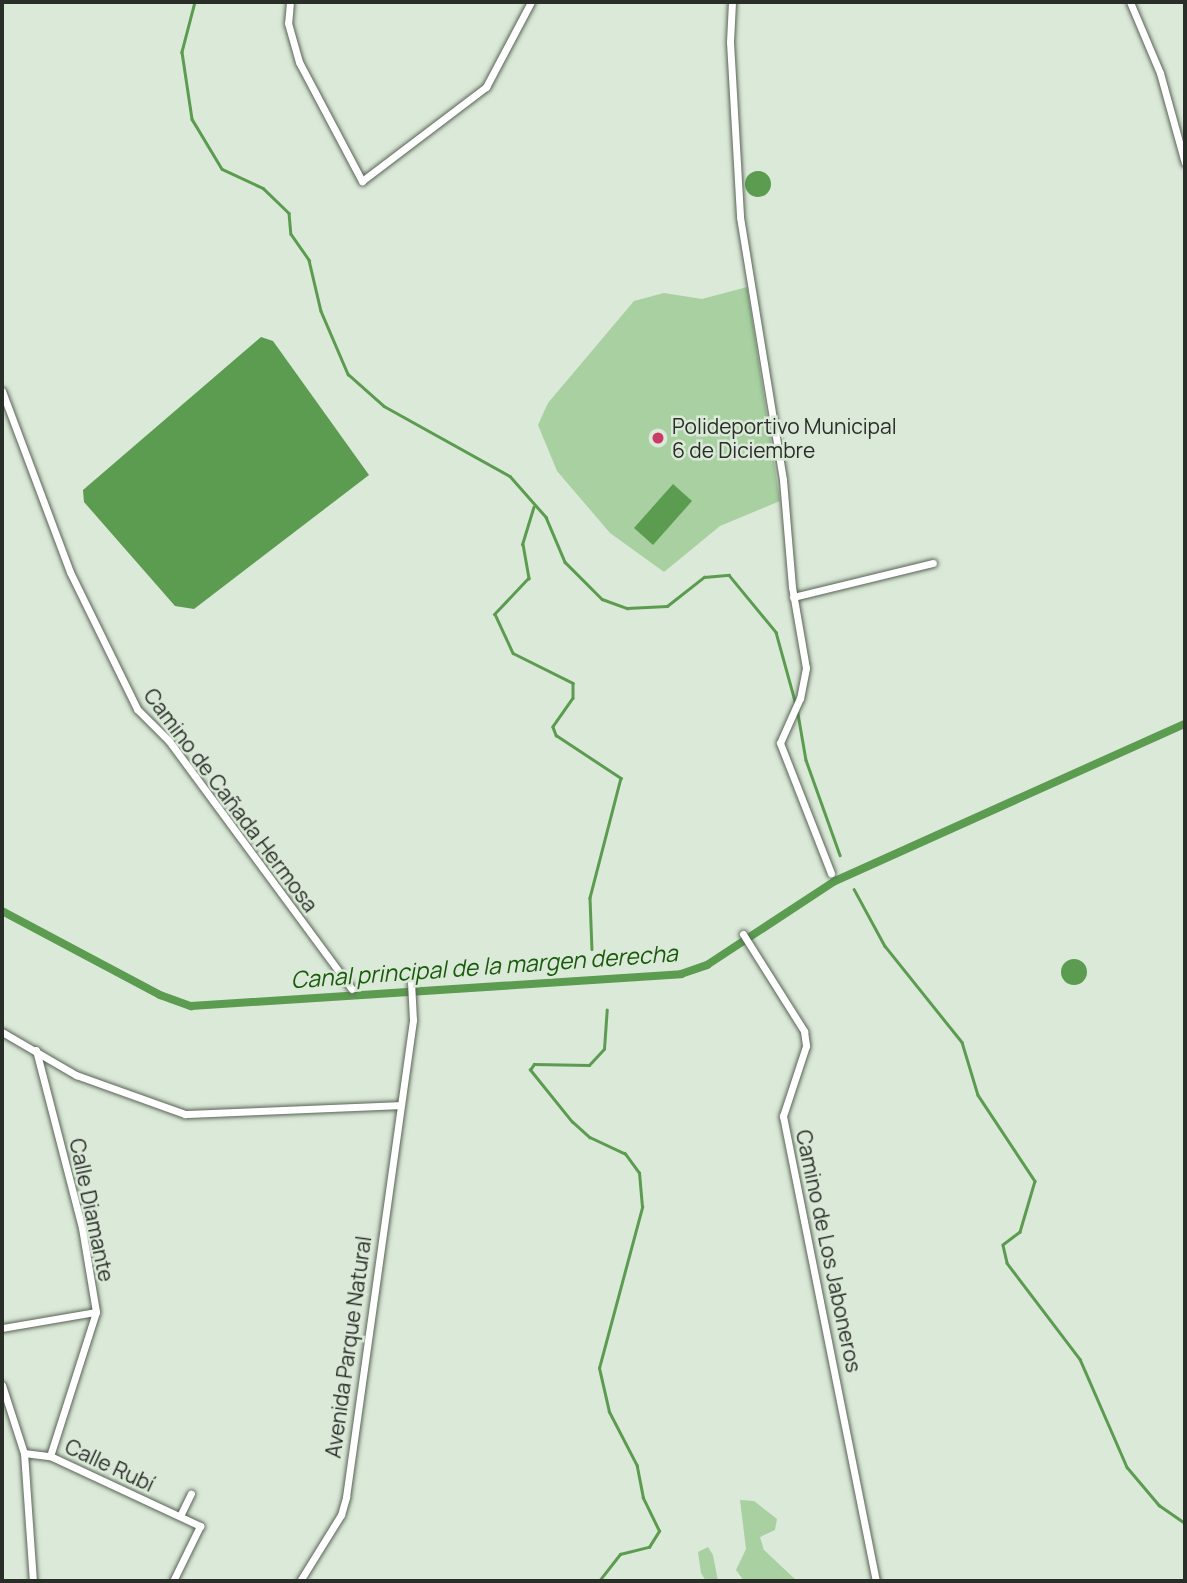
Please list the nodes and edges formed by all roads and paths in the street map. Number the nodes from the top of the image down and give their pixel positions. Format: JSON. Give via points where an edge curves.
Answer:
{"nodes":[{"id":1,"x":290,"y":2,"type":"edge"},
{"id":2,"x":531,"y":2,"type":"edge"},
{"id":3,"x":732,"y":2,"type":"edge"},
{"id":4,"x":1130,"y":2,"type":"edge"},
{"id":5,"x":1185,"y":163,"type":"edge"},
{"id":6,"x":2,"y":391,"type":"edge"},
{"id":7,"x":933,"y":563,"type":"dead end"},
{"id":8,"x":793,"y":597,"type":"junction"},
{"id":9,"x":831,"y":873,"type":"dead end"},
{"id":10,"x":743,"y":934,"type":"dead end"},
{"id":11,"x":411,"y":985,"type":"dead end"},
{"id":12,"x":352,"y":989,"type":"dead end"},
{"id":13,"x":2,"y":1032,"type":"edge"},
{"id":14,"x":36,"y":1050,"type":"junction"},
{"id":15,"x":398,"y":1105,"type":"junction"},
{"id":16,"x":96,"y":1312,"type":"junction"},
{"id":17,"x":2,"y":1328,"type":"edge"},
{"id":18,"x":2,"y":1385,"type":"edge"},
{"id":19,"x":24,"y":1453,"type":"junction"},
{"id":20,"x":50,"y":1456,"type":"junction"},
{"id":21,"x":191,"y":1493,"type":"dead end"},
{"id":22,"x":180,"y":1516,"type":"junction"},
{"id":23,"x":33,"y":1581,"type":"edge"},
{"id":24,"x":173,"y":1581,"type":"edge"},
{"id":25,"x":300,"y":1581,"type":"edge"},
{"id":26,"x":876,"y":1581,"type":"edge"}],
"edges":[{"from":1,"to":2,"type":"street","via":[[288,23],[299,62],[354,175],[362,181],[486,87]]},
{"from":3,"to":8,"type":"street","via":[[740,217],[783,480]]},
{"from":4,"to":5,"type":"street","via":[[1160,73]]},
{"from":6,"to":12,"type":"street","name":"Camino de Cañada Hermosa","via":[[70,572],[137,709],[169,741]]},
{"from":7,"to":8,"type":"street"},
{"from":8,"to":9,"type":"street","via":[[806,668],[781,748]]},
{"from":10,"to":26,"type":"street","name":"Camino de Los Jaboneros","via":[[804,1031],[806,1046],[783,1116]]},
{"from":11,"to":15,"type":"street","name":"Avenida Parque Natural"},
{"from":13,"to":14,"type":"street"},
{"from":14,"to":15,"type":"street","via":[[76,1075],[185,1114]]},
{"from":14,"to":16,"type":"street","name":"Calle Diamante","via":[[82,1228]]},
{"from":15,"to":25,"type":"street","name":"Avenida Parque Natural","via":[[344,1507]]},
{"from":16,"to":17,"type":"street"},
{"from":16,"to":20,"type":"street","name":"Calle Diamante"},
{"from":18,"to":19,"type":"street"},
{"from":19,"to":20,"type":"street","name":"Calle Rubí"},
{"from":19,"to":23,"type":"street"},
{"from":20,"to":22,"type":"street","name":"Calle Rubí"},
{"from":21,"to":22,"type":"street"},
{"from":22,"to":24,"type":"street","name":"Calle Rubí","via":[[200,1526]]}]}
